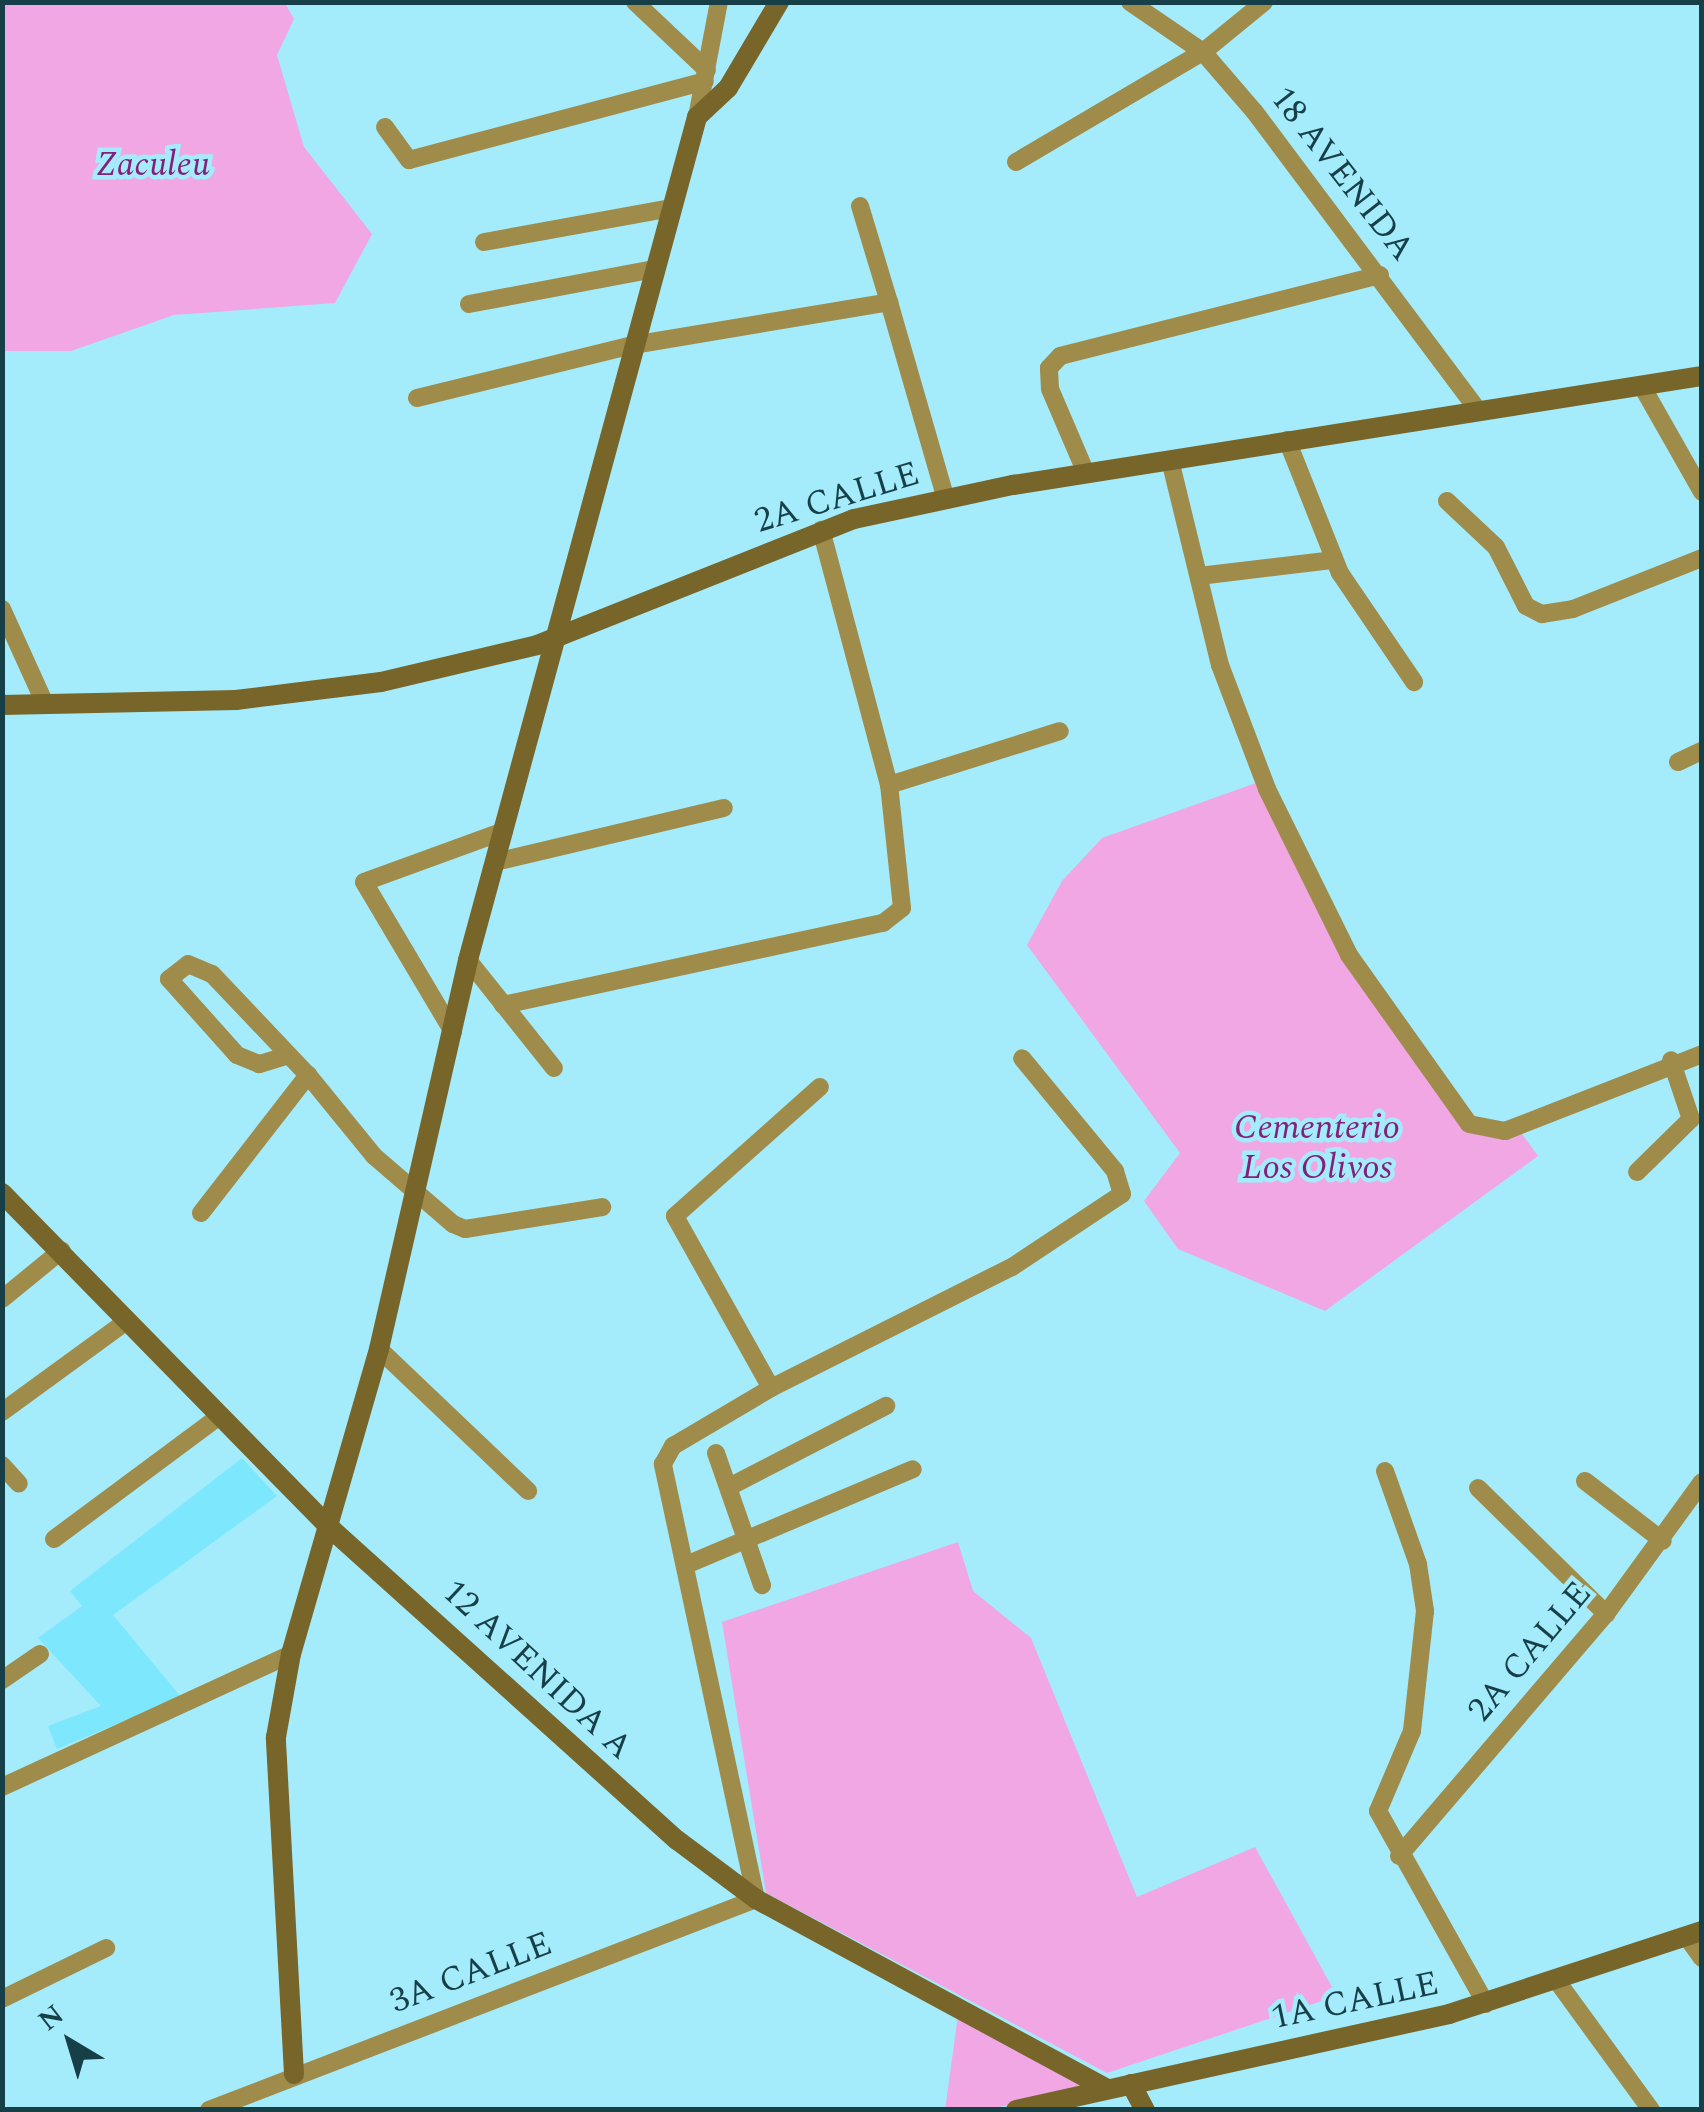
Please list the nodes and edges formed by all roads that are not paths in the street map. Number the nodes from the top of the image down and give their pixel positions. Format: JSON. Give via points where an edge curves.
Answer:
{"nodes":[{"id":1,"x":635,"y":2,"type":"edge"},
{"id":2,"x":719,"y":2,"type":"edge"},
{"id":3,"x":779,"y":2,"type":"edge"},
{"id":4,"x":1264,"y":2,"type":"edge"},
{"id":5,"x":1139,"y":5,"type":"edge"},
{"id":6,"x":1204,"y":52,"type":"junction"},
{"id":7,"x":706,"y":76,"type":"junction"},
{"id":8,"x":697,"y":117,"type":"junction"},
{"id":9,"x":386,"y":127,"type":"dead end"},
{"id":10,"x":1016,"y":162,"type":"dead end"},
{"id":11,"x":860,"y":206,"type":"dead end"},
{"id":12,"x":672,"y":208,"type":"junction"},
{"id":13,"x":484,"y":242,"type":"dead end"},
{"id":14,"x":655,"y":269,"type":"junction"},
{"id":15,"x":1380,"y":275,"type":"junction"},
{"id":16,"x":889,"y":302,"type":"junction"},
{"id":17,"x":470,"y":304,"type":"dead end"},
{"id":18,"x":633,"y":345,"type":"junction"},
{"id":19,"x":1702,"y":376,"type":"edge"},
{"id":20,"x":1643,"y":388,"type":"junction"},
{"id":21,"x":417,"y":398,"type":"dead end"},
{"id":22,"x":1478,"y":410,"type":"junction"},
{"id":23,"x":1287,"y":440,"type":"junction"},
{"id":24,"x":1170,"y":460,"type":"junction"},
{"id":25,"x":1086,"y":473,"type":"junction"},
{"id":26,"x":1702,"y":492,"type":"edge"},
{"id":27,"x":946,"y":500,"type":"junction"},
{"id":28,"x":1448,"y":500,"type":"dead end"},
{"id":29,"x":821,"y":530,"type":"junction"},
{"id":30,"x":1702,"y":558,"type":"edge"},
{"id":31,"x":1334,"y":560,"type":"junction"},
{"id":32,"x":1199,"y":576,"type":"junction"},
{"id":33,"x":2,"y":609,"type":"edge"},
{"id":34,"x":554,"y":637,"type":"junction"},
{"id":35,"x":1414,"y":682,"type":"dead end"},
{"id":36,"x":44,"y":704,"type":"junction"},
{"id":37,"x":2,"y":705,"type":"edge"},
{"id":38,"x":1060,"y":731,"type":"dead end"},
{"id":39,"x":1702,"y":751,"type":"edge"},
{"id":40,"x":1678,"y":762,"type":"dead end"},
{"id":41,"x":889,"y":784,"type":"junction"},
{"id":42,"x":724,"y":808,"type":"dead end"},
{"id":43,"x":504,"y":831,"type":"junction"},
{"id":44,"x":495,"y":862,"type":"junction"},
{"id":45,"x":468,"y":960,"type":"junction"},
{"id":46,"x":504,"y":1006,"type":"junction"},
{"id":47,"x":452,"y":1032,"type":"junction"},
{"id":48,"x":1702,"y":1054,"type":"edge"},
{"id":49,"x":286,"y":1056,"type":"junction"},
{"id":50,"x":1022,"y":1058,"type":"dead end"},
{"id":51,"x":1671,"y":1060,"type":"junction"},
{"id":52,"x":554,"y":1068,"type":"dead end"},
{"id":53,"x":308,"y":1076,"type":"junction"},
{"id":54,"x":820,"y":1087,"type":"dead end"},
{"id":55,"x":1637,"y":1172,"type":"dead end"},
{"id":56,"x":2,"y":1193,"type":"edge"},
{"id":57,"x":419,"y":1194,"type":"junction"},
{"id":58,"x":602,"y":1207,"type":"dead end"},
{"id":59,"x":202,"y":1213,"type":"dead end"},
{"id":60,"x":62,"y":1250,"type":"junction"},
{"id":61,"x":2,"y":1299,"type":"edge"},
{"id":62,"x":124,"y":1323,"type":"junction"},
{"id":63,"x":378,"y":1349,"type":"junction"},
{"id":64,"x":770,"y":1388,"type":"junction"},
{"id":65,"x":886,"y":1406,"type":"dead end"},
{"id":66,"x":2,"y":1412,"type":"edge"},
{"id":67,"x":218,"y":1417,"type":"junction"},
{"id":68,"x":716,"y":1453,"type":"dead end"},
{"id":69,"x":2,"y":1465,"type":"edge"},
{"id":70,"x":913,"y":1468,"type":"dead end"},
{"id":71,"x":1385,"y":1470,"type":"dead end"},
{"id":72,"x":1585,"y":1481,"type":"dead end"},
{"id":73,"x":1702,"y":1482,"type":"edge"},
{"id":74,"x":19,"y":1484,"type":"dead end"},
{"id":75,"x":729,"y":1487,"type":"junction"},
{"id":76,"x":1478,"y":1488,"type":"dead end"},
{"id":77,"x":528,"y":1490,"type":"dead end"},
{"id":78,"x":1695,"y":1508,"type":"edge"},
{"id":79,"x":328,"y":1526,"type":"junction"},
{"id":80,"x":54,"y":1540,"type":"dead end"},
{"id":81,"x":747,"y":1540,"type":"junction"},
{"id":82,"x":1663,"y":1541,"type":"junction"},
{"id":83,"x":686,"y":1565,"type":"junction"},
{"id":84,"x":762,"y":1585,"type":"dead end"},
{"id":85,"x":1606,"y":1614,"type":"junction"},
{"id":86,"x":40,"y":1654,"type":"dead end"},
{"id":87,"x":291,"y":1654,"type":"junction"},
{"id":88,"x":2,"y":1680,"type":"edge"},
{"id":89,"x":2,"y":1787,"type":"edge"},
{"id":90,"x":1399,"y":1856,"type":"junction"},
{"id":91,"x":756,"y":1899,"type":"junction"},
{"id":92,"x":1694,"y":1934,"type":"edge"},
{"id":93,"x":106,"y":1948,"type":"dead end"},
{"id":94,"x":1702,"y":1958,"type":"edge"},
{"id":95,"x":1558,"y":1980,"type":"junction"},
{"id":96,"x":2,"y":1999,"type":"edge"},
{"id":97,"x":1486,"y":2004,"type":"junction"},
{"id":98,"x":294,"y":2074,"type":"junction"},
{"id":99,"x":1130,"y":2084,"type":"junction"},
{"id":100,"x":1108,"y":2089,"type":"junction"},
{"id":101,"x":1062,"y":2105,"type":"edge"},
{"id":102,"x":209,"y":2110,"type":"edge"},
{"id":103,"x":1016,"y":2110,"type":"edge"},
{"id":104,"x":1146,"y":2110,"type":"edge"},
{"id":105,"x":1651,"y":2110,"type":"edge"}],
"edges":[{"from":1,"to":7,"type":"street"},
{"from":2,"to":7,"type":"street"},
{"from":3,"to":8,"type":"main road","via":[[728,88]]},
{"from":4,"to":6,"type":"street"},
{"from":5,"to":6,"type":"street","name":"18 AVENIDA"},
{"from":6,"to":10,"type":"street"},
{"from":6,"to":15,"type":"street","name":"18 AVENIDA"},
{"from":7,"to":8,"type":"street"},
{"from":7,"to":9,"type":"street","via":[[409,160]]},
{"from":8,"to":12,"type":"main road"},
{"from":11,"to":16,"type":"street"},
{"from":12,"to":13,"type":"street"},
{"from":12,"to":14,"type":"main road"},
{"from":14,"to":17,"type":"street"},
{"from":14,"to":18,"type":"main road"},
{"from":15,"to":22,"type":"street","name":"18 AVENIDA"},
{"from":15,"to":25,"type":"street","via":[[1060,356],[1049,368],[1050,389]]},
{"from":16,"to":18,"type":"street"},
{"from":16,"to":27,"type":"street"},
{"from":18,"to":21,"type":"street"},
{"from":18,"to":34,"type":"main road"},
{"from":19,"to":20,"type":"main road","name":"2A CALLE"},
{"from":20,"to":22,"type":"main road","name":"2A CALLE"},
{"from":20,"to":26,"type":"street"},
{"from":22,"to":23,"type":"main road","name":"2A CALLE"},
{"from":23,"to":24,"type":"main road","name":"2A CALLE"},
{"from":23,"to":31,"type":"street"},
{"from":24,"to":25,"type":"main road","name":"2A CALLE"},
{"from":24,"to":32,"type":"street"},
{"from":25,"to":27,"type":"main road","name":"2A CALLE"},
{"from":27,"to":29,"type":"main road","name":"2A CALLE"},
{"from":28,"to":30,"type":"street","via":[[1496,547],[1526,606],[1542,614],[1574,609]]},
{"from":29,"to":34,"type":"main road","name":"2A CALLE"},
{"from":29,"to":41,"type":"street"},
{"from":31,"to":32,"type":"street"},
{"from":31,"to":35,"type":"street"},
{"from":32,"to":51,"type":"street","via":[[1245,738],[1348,955],[1469,1124],[1505,1131]]},
{"from":33,"to":36,"type":"street"},
{"from":34,"to":36,"type":"main road","name":"2A CALLE","via":[[381,682],[236,700]]},
{"from":34,"to":43,"type":"main road"},
{"from":36,"to":37,"type":"main road","name":"2A CALLE"},
{"from":38,"to":41,"type":"street"},
{"from":39,"to":40,"type":"street"},
{"from":41,"to":46,"type":"street","via":[[902,908],[883,923]]},
{"from":42,"to":44,"type":"street"},
{"from":43,"to":44,"type":"main road"},
{"from":43,"to":47,"type":"street","via":[[364,882]]},
{"from":44,"to":45,"type":"main road"},
{"from":45,"to":46,"type":"street"},
{"from":45,"to":47,"type":"main road"},
{"from":46,"to":52,"type":"street"},
{"from":47,"to":57,"type":"main road"},
{"from":48,"to":51,"type":"street"},
{"from":49,"to":49,"type":"street","via":[[259,1064],[236,1054],[168,979],[188,964],[212,974]]},
{"from":49,"to":53,"type":"street"},
{"from":50,"to":64,"type":"street","via":[[1115,1171],[1122,1194],[1012,1266]]},
{"from":51,"to":55,"type":"street","via":[[1691,1119]]},
{"from":53,"to":57,"type":"street","via":[[374,1156]]},
{"from":53,"to":59,"type":"street"},
{"from":54,"to":64,"type":"street","via":[[675,1216]]},
{"from":56,"to":60,"type":"main road","name":"12 AVENIDA A"},
{"from":57,"to":58,"type":"street","via":[[465,1229]]},
{"from":57,"to":63,"type":"main road"},
{"from":60,"to":61,"type":"street"},
{"from":60,"to":62,"type":"main road","name":"12 AVENIDA A"},
{"from":62,"to":66,"type":"street"},
{"from":62,"to":67,"type":"main road","name":"12 AVENIDA A"},
{"from":63,"to":77,"type":"street"},
{"from":63,"to":79,"type":"main road"},
{"from":64,"to":83,"type":"street","via":[[666,1453]]},
{"from":65,"to":75,"type":"street"},
{"from":67,"to":79,"type":"main road","name":"12 AVENIDA A"},
{"from":67,"to":80,"type":"street"},
{"from":68,"to":75,"type":"street"},
{"from":69,"to":74,"type":"street"},
{"from":70,"to":81,"type":"street"},
{"from":71,"to":90,"type":"street","via":[[1418,1564],[1424,1612],[1412,1731],[1378,1811]]},
{"from":72,"to":82,"type":"street"},
{"from":73,"to":78,"type":"street","name":"2A CALLE"},
{"from":75,"to":81,"type":"street"},
{"from":76,"to":85,"type":"street"},
{"from":78,"to":82,"type":"street","name":"2A CALLE"},
{"from":79,"to":87,"type":"main road"},
{"from":79,"to":91,"type":"main road","name":"12 AVENIDA A","via":[[639,1808]]},
{"from":81,"to":83,"type":"street"},
{"from":81,"to":84,"type":"street"},
{"from":82,"to":85,"type":"street","name":"2A CALLE"},
{"from":83,"to":91,"type":"street"},
{"from":85,"to":90,"type":"street","name":"2A CALLE"},
{"from":86,"to":88,"type":"street"},
{"from":87,"to":89,"type":"street"},
{"from":87,"to":98,"type":"main road","via":[[276,1737]]},
{"from":90,"to":97,"type":"street"},
{"from":91,"to":98,"type":"street","name":"3A CALLE"},
{"from":91,"to":100,"type":"main road","name":"12 AVENIDA A"},
{"from":92,"to":94,"type":"street"},
{"from":92,"to":95,"type":"main road","name":"1A CALLE"},
{"from":93,"to":96,"type":"street"},
{"from":95,"to":97,"type":"main road","name":"1A CALLE"},
{"from":95,"to":105,"type":"street"},
{"from":97,"to":99,"type":"main road","name":"1A CALLE"},
{"from":98,"to":102,"type":"street","name":"3A CALLE"},
{"from":99,"to":100,"type":"main road","name":"1A CALLE"},
{"from":99,"to":104,"type":"main road"},
{"from":100,"to":101,"type":"main road","name":"1A CALLE"},
{"from":101,"to":103,"type":"main road","name":"1A CALLE"}]}
